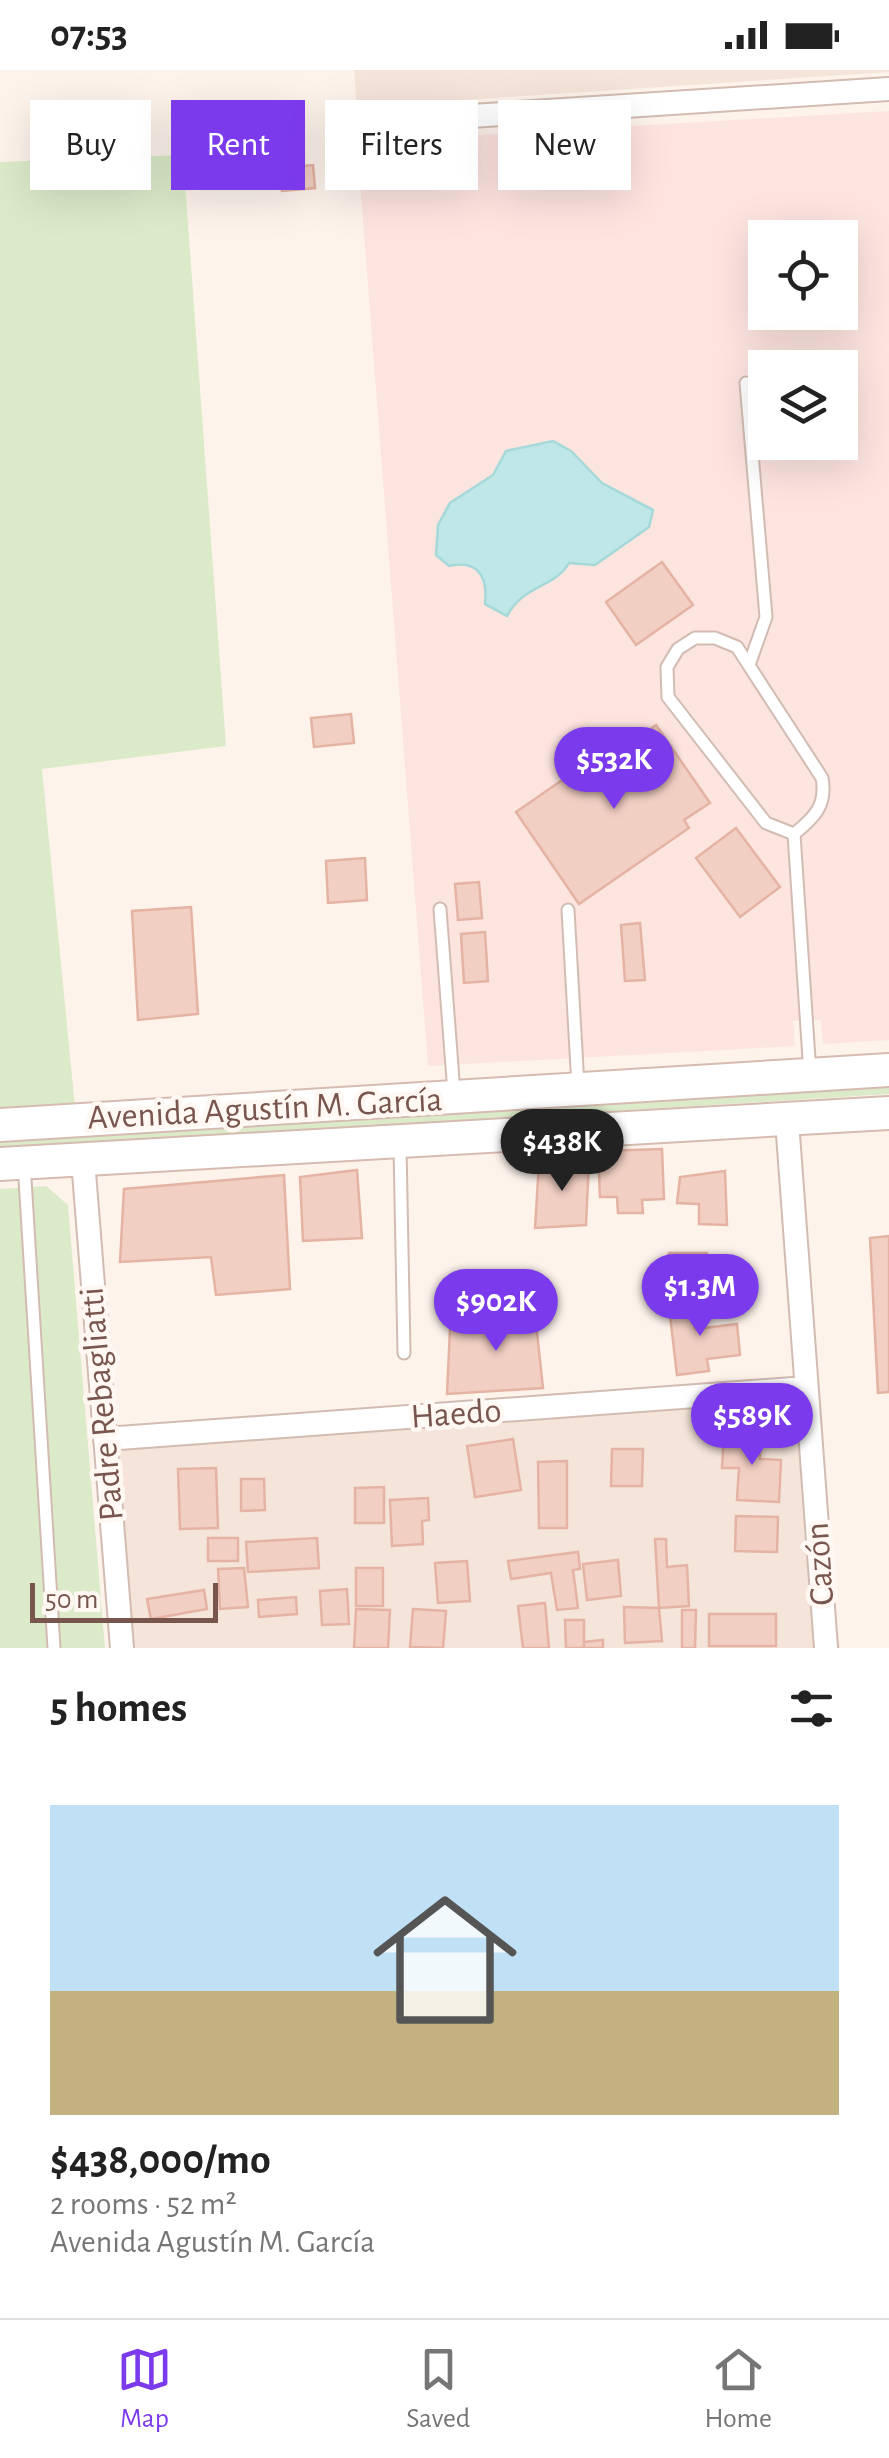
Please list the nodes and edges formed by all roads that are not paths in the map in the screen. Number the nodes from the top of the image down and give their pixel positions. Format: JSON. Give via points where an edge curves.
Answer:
{"nodes":[{"id":1,"x":889,"y":90,"type":"edge"},
{"id":2,"x":478,"y":116,"type":"edge"},
{"id":3,"x":746,"y":382,"type":"dead end"},
{"id":4,"x":749,"y":664,"type":"junction"},
{"id":5,"x":794,"y":834,"type":"junction"},
{"id":6,"x":440,"y":909,"type":"dead end"},
{"id":7,"x":568,"y":910,"type":"dead end"},
{"id":8,"x":889,"y":1070,"type":"edge"},
{"id":9,"x":810,"y":1076,"type":"junction"},
{"id":10,"x":578,"y":1090,"type":"junction"},
{"id":11,"x":454,"y":1098,"type":"junction"},
{"id":12,"x":889,"y":1113,"type":"edge"},
{"id":13,"x":787,"y":1120,"type":"junction"},
{"id":14,"x":0,"y":1125,"type":"edge"},
{"id":15,"x":400,"y":1142,"type":"junction"},
{"id":16,"x":83,"y":1160,"type":"junction"},
{"id":17,"x":12,"y":1163,"type":"edge"},
{"id":18,"x":404,"y":1352,"type":"dead end"},
{"id":19,"x":806,"y":1388,"type":"junction"},
{"id":20,"x":105,"y":1439,"type":"junction"},
{"id":21,"x":54,"y":1648,"type":"edge"},
{"id":22,"x":122,"y":1648,"type":"edge"},
{"id":23,"x":826,"y":1648,"type":"edge"}],
"edges":[{"from":1,"to":2,"type":"street"},
{"from":3,"to":4,"type":"lane","via":[[766,617]]},
{"from":4,"to":5,"type":"lane","via":[[822,778],[825,797],[814,818]]},
{"from":4,"to":5,"type":"lane","via":[[737,647],[695,638],[667,667],[668,697],[766,823]]},
{"from":5,"to":9,"type":"lane"},
{"from":6,"to":11,"type":"lane"},
{"from":7,"to":10,"type":"lane"},
{"from":8,"to":9,"type":"main road","name":"Avenida Agustín M. García"},
{"from":9,"to":10,"type":"main road","name":"Avenida Agustín M. García"},
{"from":10,"to":11,"type":"main road","name":"Avenida Agustín M. García"},
{"from":11,"to":14,"type":"main road","name":"Avenida Agustín M. García"},
{"from":12,"to":13,"type":"main road","name":"Avenida Agustín M. García"},
{"from":13,"to":15,"type":"main road","name":"Avenida Agustín M. García"},
{"from":13,"to":19,"type":"street","name":"Cazón"},
{"from":15,"to":16,"type":"main road","name":"Avenida Agustín M. García"},
{"from":15,"to":18,"type":"lane"},
{"from":16,"to":17,"type":"main road","name":"Avenida Agustín M. García"},
{"from":16,"to":20,"type":"street","name":"Padre Rebagliatti"},
{"from":17,"to":21,"type":"lane"},
{"from":19,"to":20,"type":"street","name":"Haedo"},
{"from":19,"to":23,"type":"street","name":"Cazón"},
{"from":20,"to":22,"type":"street","name":"Padre Rebagliatti"}]}
